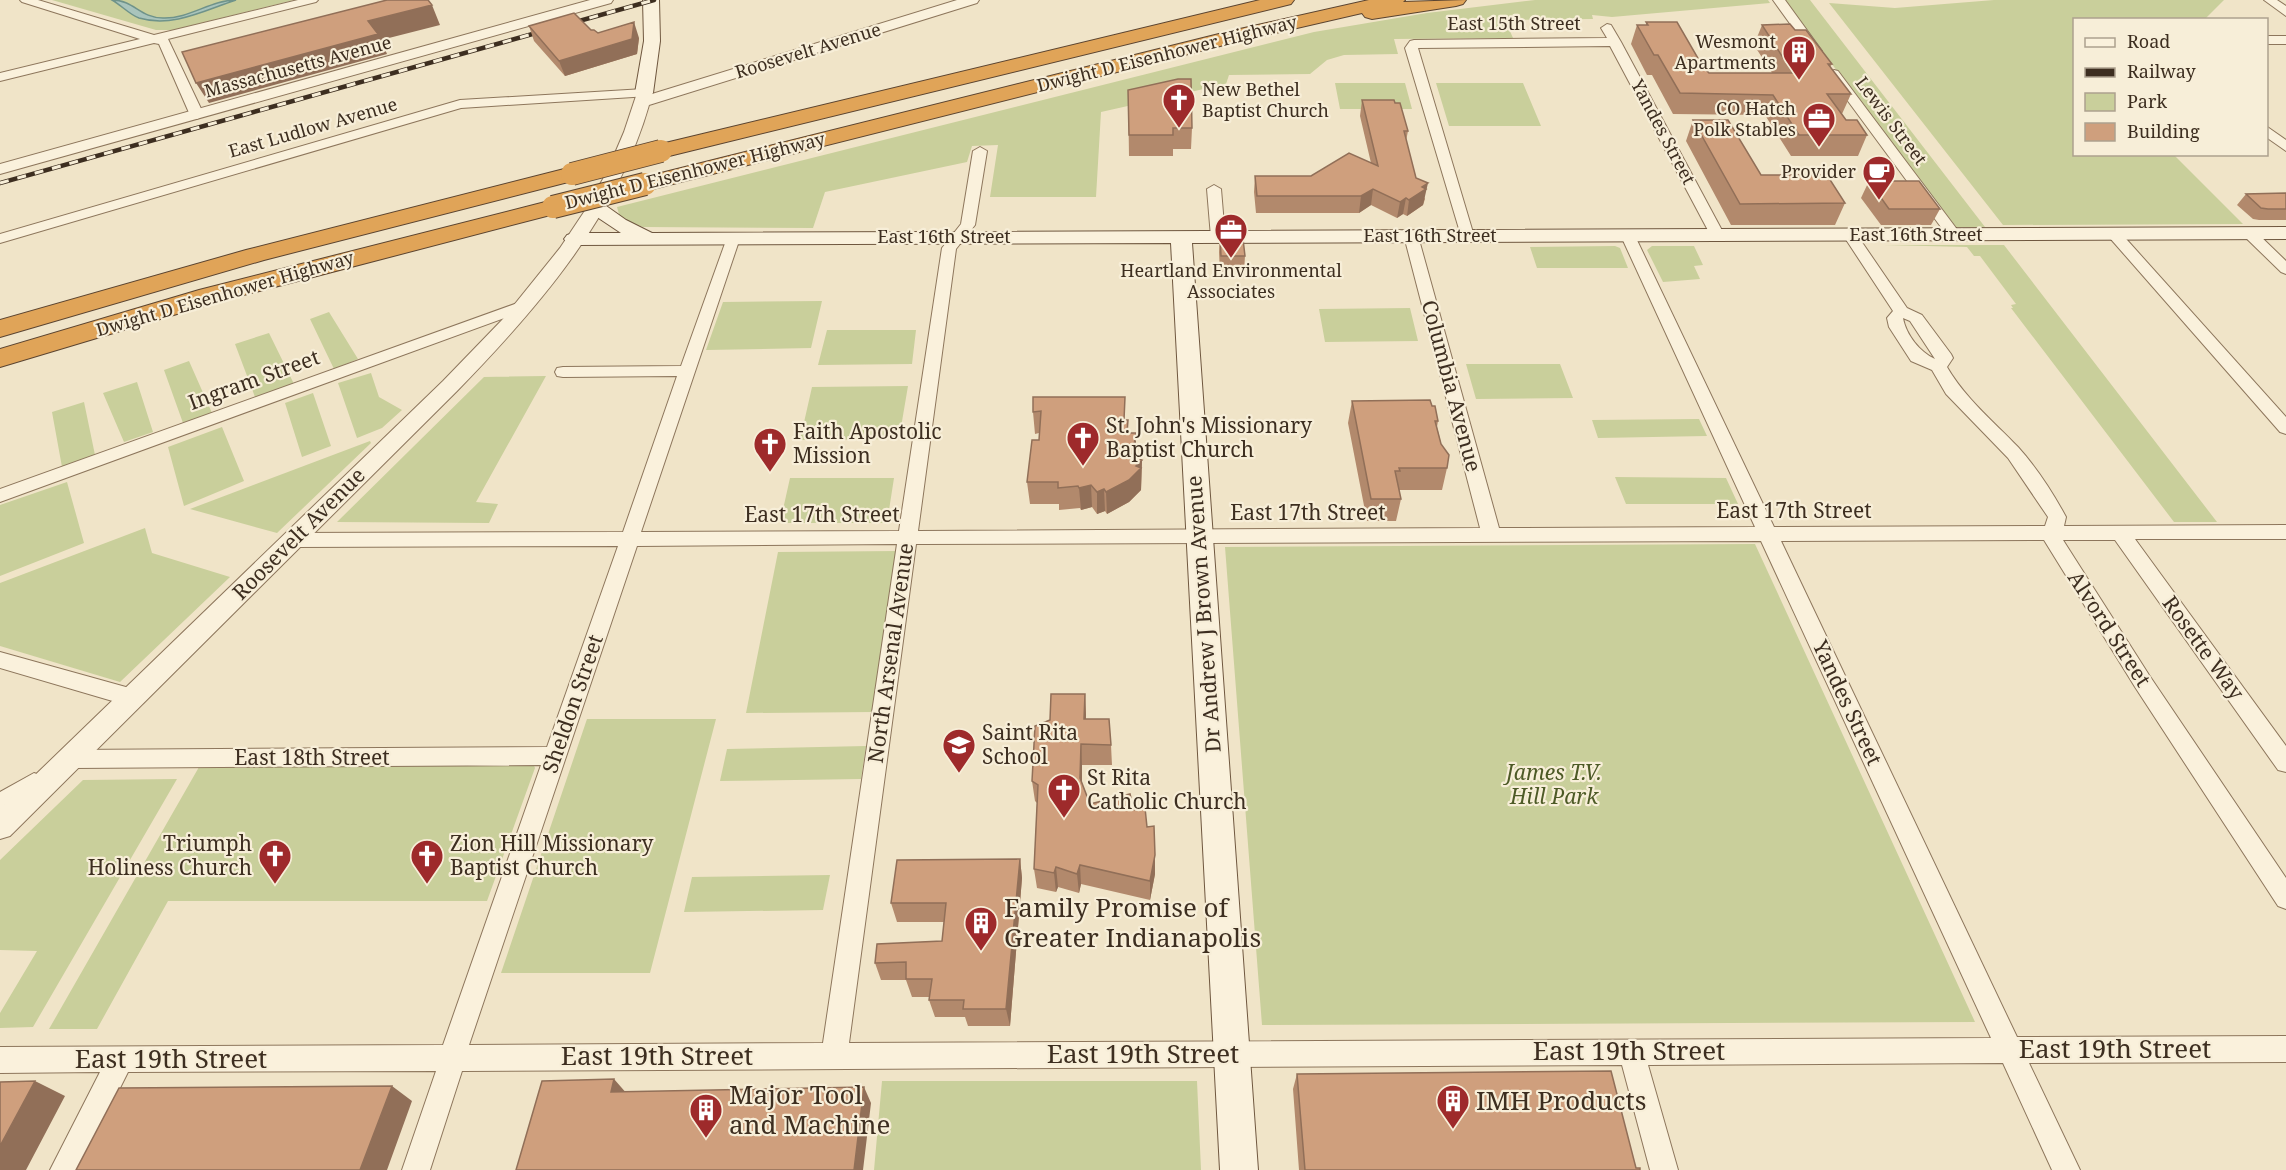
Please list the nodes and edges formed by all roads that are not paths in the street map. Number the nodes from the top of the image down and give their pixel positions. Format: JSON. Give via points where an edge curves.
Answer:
{"nodes":[{"id":1,"x":26,"y":0,"type":"edge"},
{"id":2,"x":312,"y":0,"type":"edge"},
{"id":3,"x":606,"y":0,"type":"edge"},
{"id":4,"x":651,"y":0,"type":"edge"},
{"id":5,"x":972,"y":0,"type":"edge"},
{"id":6,"x":1284,"y":0,"type":"edge"},
{"id":7,"x":1395,"y":0,"type":"edge"},
{"id":8,"x":1456,"y":0,"type":"edge"},
{"id":9,"x":1779,"y":0,"type":"edge"},
{"id":10,"x":2270,"y":0,"type":"edge"},
{"id":11,"x":2286,"y":12,"type":"edge"},
{"id":12,"x":1607,"y":28,"type":"dead end"},
{"id":13,"x":1231,"y":37,"type":"junction"},
{"id":14,"x":156,"y":38,"type":"junction"},
{"id":15,"x":2268,"y":40,"type":"edge"},
{"id":16,"x":1615,"y":42,"type":"junction"},
{"id":17,"x":2284,"y":42,"type":"edge"},
{"id":18,"x":0,"y":77,"type":"edge"},
{"id":19,"x":643,"y":98,"type":"junction"},
{"id":20,"x":197,"y":115,"type":"junction"},
{"id":21,"x":2268,"y":132,"type":"edge"},
{"id":22,"x":2286,"y":147,"type":"edge"},
{"id":23,"x":980,"y":152,"type":"dead end"},
{"id":24,"x":0,"y":169,"type":"edge"},
{"id":25,"x":1214,"y":189,"type":"dead end"},
{"id":26,"x":595,"y":207,"type":"junction"},
{"id":27,"x":2286,"y":233,"type":"edge"},
{"id":28,"x":2114,"y":234,"type":"junction"},
{"id":29,"x":2250,"y":234,"type":"junction"},
{"id":30,"x":1954,"y":235,"type":"junction"},
{"id":31,"x":1467,"y":236,"type":"junction"},
{"id":32,"x":1628,"y":236,"type":"junction"},
{"id":33,"x":1718,"y":236,"type":"junction"},
{"id":34,"x":1850,"y":236,"type":"junction"},
{"id":35,"x":959,"y":237,"type":"junction"},
{"id":36,"x":1181,"y":237,"type":"junction"},
{"id":37,"x":1218,"y":237,"type":"junction"},
{"id":38,"x":1411,"y":237,"type":"junction"},
{"id":39,"x":648,"y":238,"type":"junction"},
{"id":40,"x":733,"y":238,"type":"junction"},
{"id":41,"x":0,"y":239,"type":"edge"},
{"id":42,"x":574,"y":239,"type":"junction"},
{"id":43,"x":2286,"y":269,"type":"edge"},
{"id":44,"x":523,"y":306,"type":"junction"},
{"id":45,"x":0,"y":329,"type":"edge"},
{"id":46,"x":0,"y":358,"type":"edge"},
{"id":47,"x":688,"y":371,"type":"junction"},
{"id":48,"x":563,"y":372,"type":"dead end"},
{"id":49,"x":2286,"y":428,"type":"edge"},
{"id":50,"x":0,"y":496,"type":"edge"},
{"id":51,"x":2286,"y":532,"type":"edge"},
{"id":52,"x":2053,"y":533,"type":"junction"},
{"id":53,"x":2120,"y":533,"type":"junction"},
{"id":54,"x":1768,"y":534,"type":"junction"},
{"id":55,"x":1491,"y":535,"type":"junction"},
{"id":56,"x":1199,"y":536,"type":"junction"},
{"id":57,"x":907,"y":537,"type":"junction"},
{"id":58,"x":630,"y":538,"type":"junction"},
{"id":59,"x":294,"y":540,"type":"junction"},
{"id":60,"x":0,"y":660,"type":"edge"},
{"id":61,"x":133,"y":698,"type":"junction"},
{"id":62,"x":555,"y":756,"type":"junction"},
{"id":63,"x":70,"y":759,"type":"junction"},
{"id":64,"x":2286,"y":763,"type":"edge"},
{"id":65,"x":0,"y":804,"type":"edge"},
{"id":66,"x":0,"y":827,"type":"edge"},
{"id":67,"x":2286,"y":898,"type":"edge"},
{"id":68,"x":2009,"y":1049,"type":"junction"},
{"id":69,"x":2286,"y":1049,"type":"edge"},
{"id":70,"x":1631,"y":1051,"type":"junction"},
{"id":71,"x":1231,"y":1054,"type":"junction"},
{"id":72,"x":834,"y":1055,"type":"junction"},
{"id":73,"x":453,"y":1057,"type":"junction"},
{"id":74,"x":121,"y":1059,"type":"junction"},
{"id":75,"x":0,"y":1060,"type":"edge"},
{"id":76,"x":64,"y":1170,"type":"edge"},
{"id":77,"x":416,"y":1170,"type":"edge"},
{"id":78,"x":1239,"y":1170,"type":"edge"},
{"id":79,"x":1664,"y":1170,"type":"edge"},
{"id":80,"x":2066,"y":1170,"type":"edge"}],
"edges":[{"from":1,"to":14,"type":"street"},
{"from":2,"to":14,"type":"street"},
{"from":3,"to":20,"type":"street","name":"Massachusetts Avenue"},
{"from":4,"to":19,"type":"main road","via":[[652,41]]},
{"from":5,"to":19,"type":"street","name":"Roosevelt Avenue"},
{"from":6,"to":45,"type":"highway","name":"Dwight D Eisenhower Highway","bridge":true,"via":[[661,151],[255,255]]},
{"from":7,"to":13,"type":"highway","name":"Dwight D Eisenhower Highway"},
{"from":8,"to":13,"type":"highway"},
{"from":9,"to":30,"type":"street","name":"Lewis Street"},
{"from":10,"to":11,"type":"street"},
{"from":12,"to":16,"type":"street","name":"Yandes Street"},
{"from":13,"to":46,"type":"highway","name":"Dwight D Eisenhower Highway","bridge":true,"via":[[208,296]]},
{"from":14,"to":18,"type":"street"},
{"from":14,"to":20,"type":"street","via":[[164,42]]},
{"from":15,"to":17,"type":"street"},
{"from":16,"to":31,"type":"street","name":"East 15th Street","via":[[1414,44],[1411,48]]},
{"from":16,"to":33,"type":"street","name":"Yandes Street"},
{"from":19,"to":26,"type":"street","name":"Roosevelt Avenue","via":[[625,152]]},
{"from":19,"to":41,"type":"street","name":"East Ludlow Avenue","via":[[460,104]]},
{"from":20,"to":24,"type":"street","name":"Massachusetts Avenue"},
{"from":21,"to":22,"type":"street"},
{"from":23,"to":35,"type":"street","name":"North Arsenal Avenue","via":[[968,225]]},
{"from":25,"to":37,"type":"street"},
{"from":26,"to":39,"type":"main road"},
{"from":26,"to":42,"type":"street","name":"Roosevelt Avenue"},
{"from":27,"to":29,"type":"main road","name":"East 16th Street"},
{"from":28,"to":29,"type":"main road","name":"East 16th Street"},
{"from":28,"to":30,"type":"main road","name":"East 16th Street"},
{"from":28,"to":49,"type":"street"},
{"from":29,"to":43,"type":"street"},
{"from":30,"to":34,"type":"main road","name":"East 16th Street"},
{"from":31,"to":32,"type":"main road","name":"East 16th Street"},
{"from":31,"to":38,"type":"main road","name":"East 16th Street"},
{"from":32,"to":33,"type":"main road","name":"East 16th Street"},
{"from":32,"to":54,"type":"street","name":"Yandes Street"},
{"from":33,"to":34,"type":"main road","name":"East 16th Street"},
{"from":34,"to":52,"type":"street","name":"Alvord Street","via":[[1901,311],[1894,318],[1917,357],[1938,366],[1952,390],[2014,454],[2044,495],[2057,518]]},
{"from":35,"to":36,"type":"main road","name":"East 16th Street"},
{"from":35,"to":40,"type":"main road","name":"East 16th Street"},
{"from":35,"to":57,"type":"street","name":"North Arsenal Avenue","via":[[949,248]]},
{"from":36,"to":37,"type":"main road","name":"East 16th Street"},
{"from":36,"to":56,"type":"main road","name":"Dr Andrew J Brown Avenue"},
{"from":37,"to":38,"type":"main road","name":"East 16th Street"},
{"from":38,"to":55,"type":"street","name":"Columbia Avenue"},
{"from":39,"to":40,"type":"main road","name":"East 16th Street"},
{"from":39,"to":42,"type":"main road","name":"East 16th Street"},
{"from":40,"to":47,"type":"street","name":"Sheldon Street"},
{"from":42,"to":44,"type":"street","name":"Roosevelt Avenue"},
{"from":44,"to":50,"type":"street","name":"Ingram Street"},
{"from":44,"to":59,"type":"street","name":"Roosevelt Avenue","via":[[464,373]]},
{"from":47,"to":48,"type":"street"},
{"from":47,"to":58,"type":"street","name":"Sheldon Street"},
{"from":51,"to":53,"type":"street","name":"East 17th Street"},
{"from":52,"to":53,"type":"street","name":"East 17th Street"},
{"from":52,"to":54,"type":"street","name":"East 17th Street"},
{"from":52,"to":67,"type":"street","name":"Alvord Street","via":[[2054,543],[2129,661]]},
{"from":53,"to":64,"type":"street","name":"Rosette Way"},
{"from":54,"to":55,"type":"street","name":"East 17th Street"},
{"from":54,"to":68,"type":"street","name":"Yandes Street"},
{"from":55,"to":56,"type":"street","name":"East 17th Street"},
{"from":56,"to":57,"type":"street","name":"East 17th Street"},
{"from":56,"to":71,"type":"main road","name":"Dr Andrew J Brown Avenue"},
{"from":57,"to":58,"type":"street","name":"East 17th Street"},
{"from":57,"to":72,"type":"street","name":"North Arsenal Avenue"},
{"from":58,"to":59,"type":"street","name":"East 17th Street"},
{"from":58,"to":62,"type":"street","name":"Sheldon Street"},
{"from":59,"to":61,"type":"street","name":"Roosevelt Avenue"},
{"from":60,"to":61,"type":"street"},
{"from":61,"to":63,"type":"street","name":"Roosevelt Avenue"},
{"from":62,"to":63,"type":"street","name":"East 18th Street"},
{"from":62,"to":73,"type":"street","name":"Sheldon Street"},
{"from":63,"to":65,"type":"street","name":"Roosevelt Avenue"},
{"from":63,"to":66,"type":"street"},
{"from":68,"to":69,"type":"street","name":"East 19th Street"},
{"from":68,"to":70,"type":"street","name":"East 19th Street"},
{"from":68,"to":80,"type":"street","name":"Yandes Street"},
{"from":70,"to":71,"type":"street","name":"East 19th Street"},
{"from":70,"to":79,"type":"street"},
{"from":71,"to":72,"type":"street","name":"East 19th Street"},
{"from":71,"to":78,"type":"main road","name":"Dr Andrew J Brown Avenue"},
{"from":72,"to":73,"type":"street","name":"East 19th Street"},
{"from":73,"to":74,"type":"street","name":"East 19th Street"},
{"from":73,"to":77,"type":"street","name":"Sheldon Street"},
{"from":74,"to":75,"type":"street","name":"East 19th Street"},
{"from":74,"to":76,"type":"street"}]}
